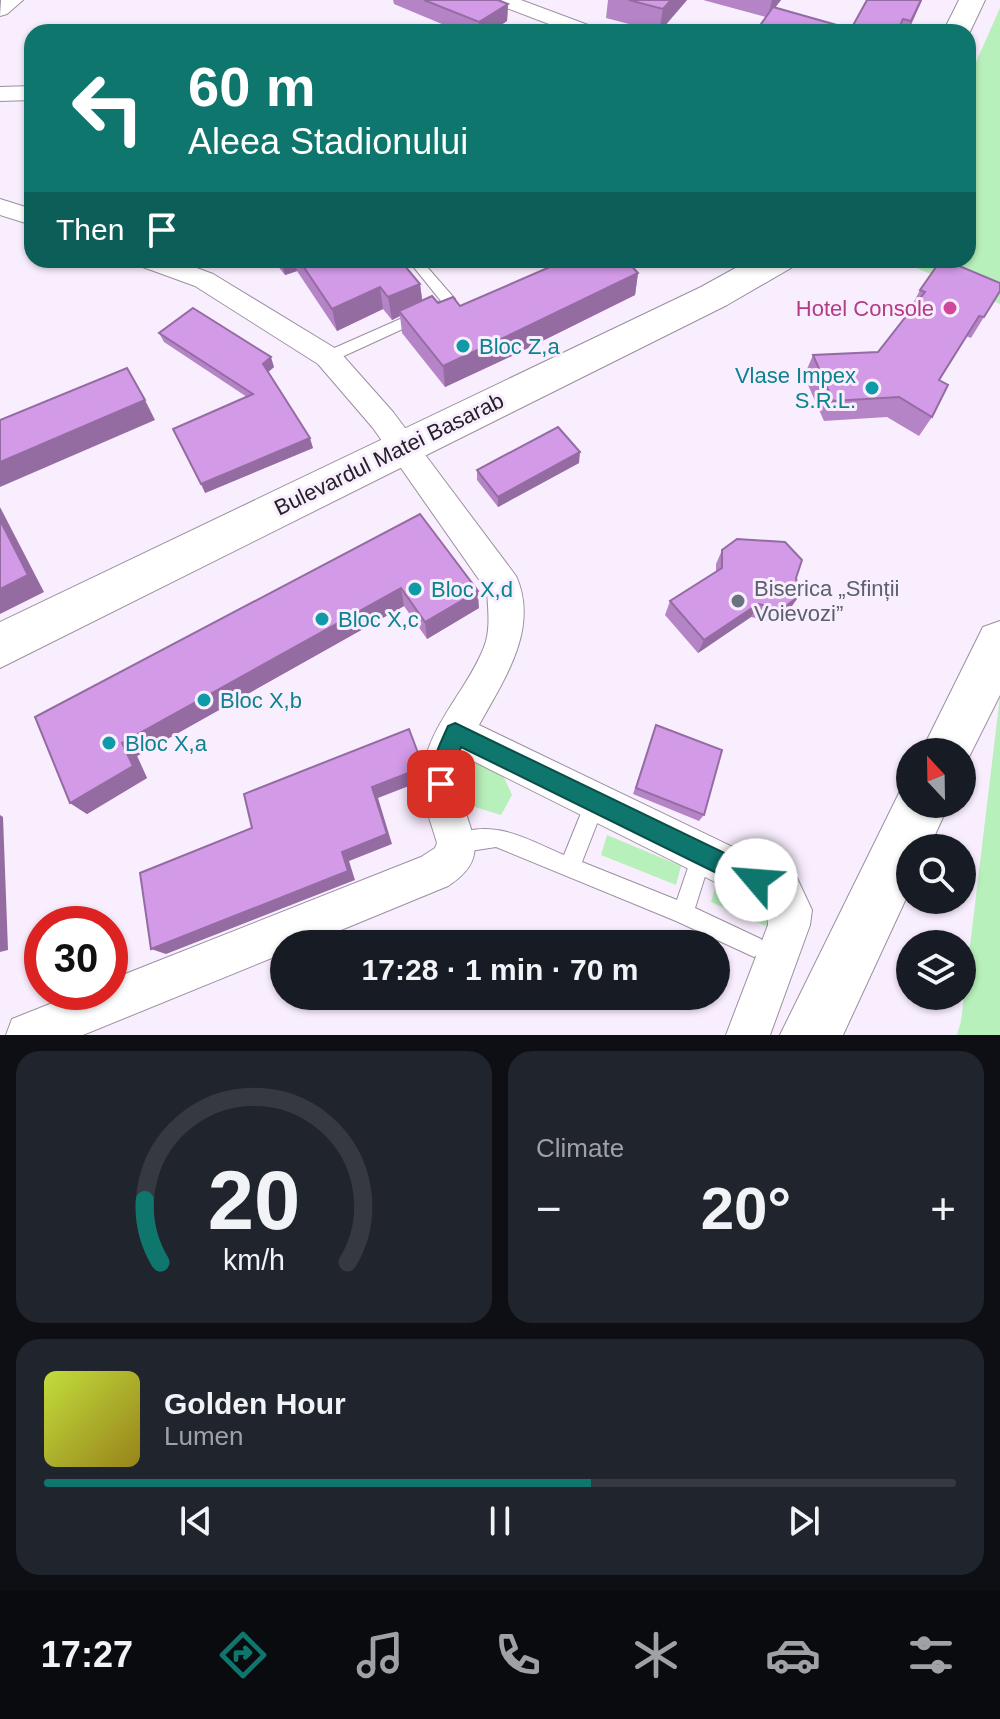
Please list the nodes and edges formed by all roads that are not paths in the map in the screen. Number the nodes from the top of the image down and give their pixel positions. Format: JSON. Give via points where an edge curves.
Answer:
{"nodes":[{"id":1,"x":13,"y":0,"type":"edge"},
{"id":2,"x":503,"y":0,"type":"edge"},
{"id":3,"x":571,"y":0,"type":"edge"},
{"id":4,"x":972,"y":0,"type":"edge"},
{"id":5,"x":0,"y":10,"type":"edge"},
{"id":6,"x":551,"y":18,"type":"junction"},
{"id":7,"x":543,"y":24,"type":"edge"},
{"id":8,"x":567,"y":24,"type":"edge"},
{"id":9,"x":961,"y":24,"type":"edge"},
{"id":10,"x":24,"y":93,"type":"edge"},
{"id":11,"x":0,"y":94,"type":"edge"},
{"id":12,"x":0,"y":207,"type":"edge"},
{"id":13,"x":24,"y":214,"type":"edge"},
{"id":14,"x":421,"y":268,"type":"edge"},
{"id":15,"x":764,"y":268,"type":"edge"},
{"id":16,"x":198,"y":270,"type":"edge"},
{"id":17,"x":328,"y":357,"type":"junction"},
{"id":18,"x":402,"y":447,"type":"junction"},
{"id":19,"x":1000,"y":643,"type":"edge"},
{"id":20,"x":0,"y":646,"type":"edge"},
{"id":21,"x":455,"y":733,"type":"junction"},
{"id":22,"x":954,"y":738,"type":"edge"},
{"id":23,"x":595,"y":803,"type":"junction"},
{"id":24,"x":915,"y":818,"type":"edge"},
{"id":25,"x":457,"y":843,"type":"junction"},
{"id":26,"x":702,"y":853,"type":"junction"},
{"id":27,"x":570,"y":866,"type":"junction"},
{"id":28,"x":683,"y":913,"type":"junction"},
{"id":29,"x":754,"y":946,"type":"dead end"},
{"id":30,"x":28,"y":1035,"type":"edge"},
{"id":31,"x":748,"y":1035,"type":"edge"},
{"id":32,"x":811,"y":1035,"type":"edge"}],
"edges":[{"from":1,"to":5,"type":"street"},
{"from":2,"to":6,"type":"street"},
{"from":3,"to":6,"type":"street"},
{"from":4,"to":9,"type":"main road"},
{"from":6,"to":7,"type":"street"},
{"from":6,"to":8,"type":"street"},
{"from":10,"to":11,"type":"street"},
{"from":12,"to":13,"type":"street"},
{"from":14,"to":17,"type":"lane","via":[[450,302]]},
{"from":15,"to":18,"type":"main road","name":"Bulevardul Matei Basarab"},
{"from":16,"to":17,"type":"street"},
{"from":17,"to":18,"type":"street"},
{"from":18,"to":20,"type":"main road","name":"Bulevardul Matei Basarab"},
{"from":18,"to":21,"type":"street","via":[[504,587],[502,649]]},
{"from":19,"to":22,"type":"main road"},
{"from":21,"to":23,"type":"street"},
{"from":21,"to":25,"type":"street","via":[[441,784]]},
{"from":23,"to":26,"type":"street"},
{"from":23,"to":27,"type":"lane"},
{"from":24,"to":32,"type":"main road"},
{"from":25,"to":27,"type":"lane","via":[[496,837]]},
{"from":25,"to":30,"type":"street","via":[[451,861],[434,872]]},
{"from":26,"to":28,"type":"lane"},
{"from":26,"to":31,"type":"street","via":[[782,893],[791,910]]},
{"from":27,"to":28,"type":"lane"},
{"from":28,"to":29,"type":"lane"}]}
